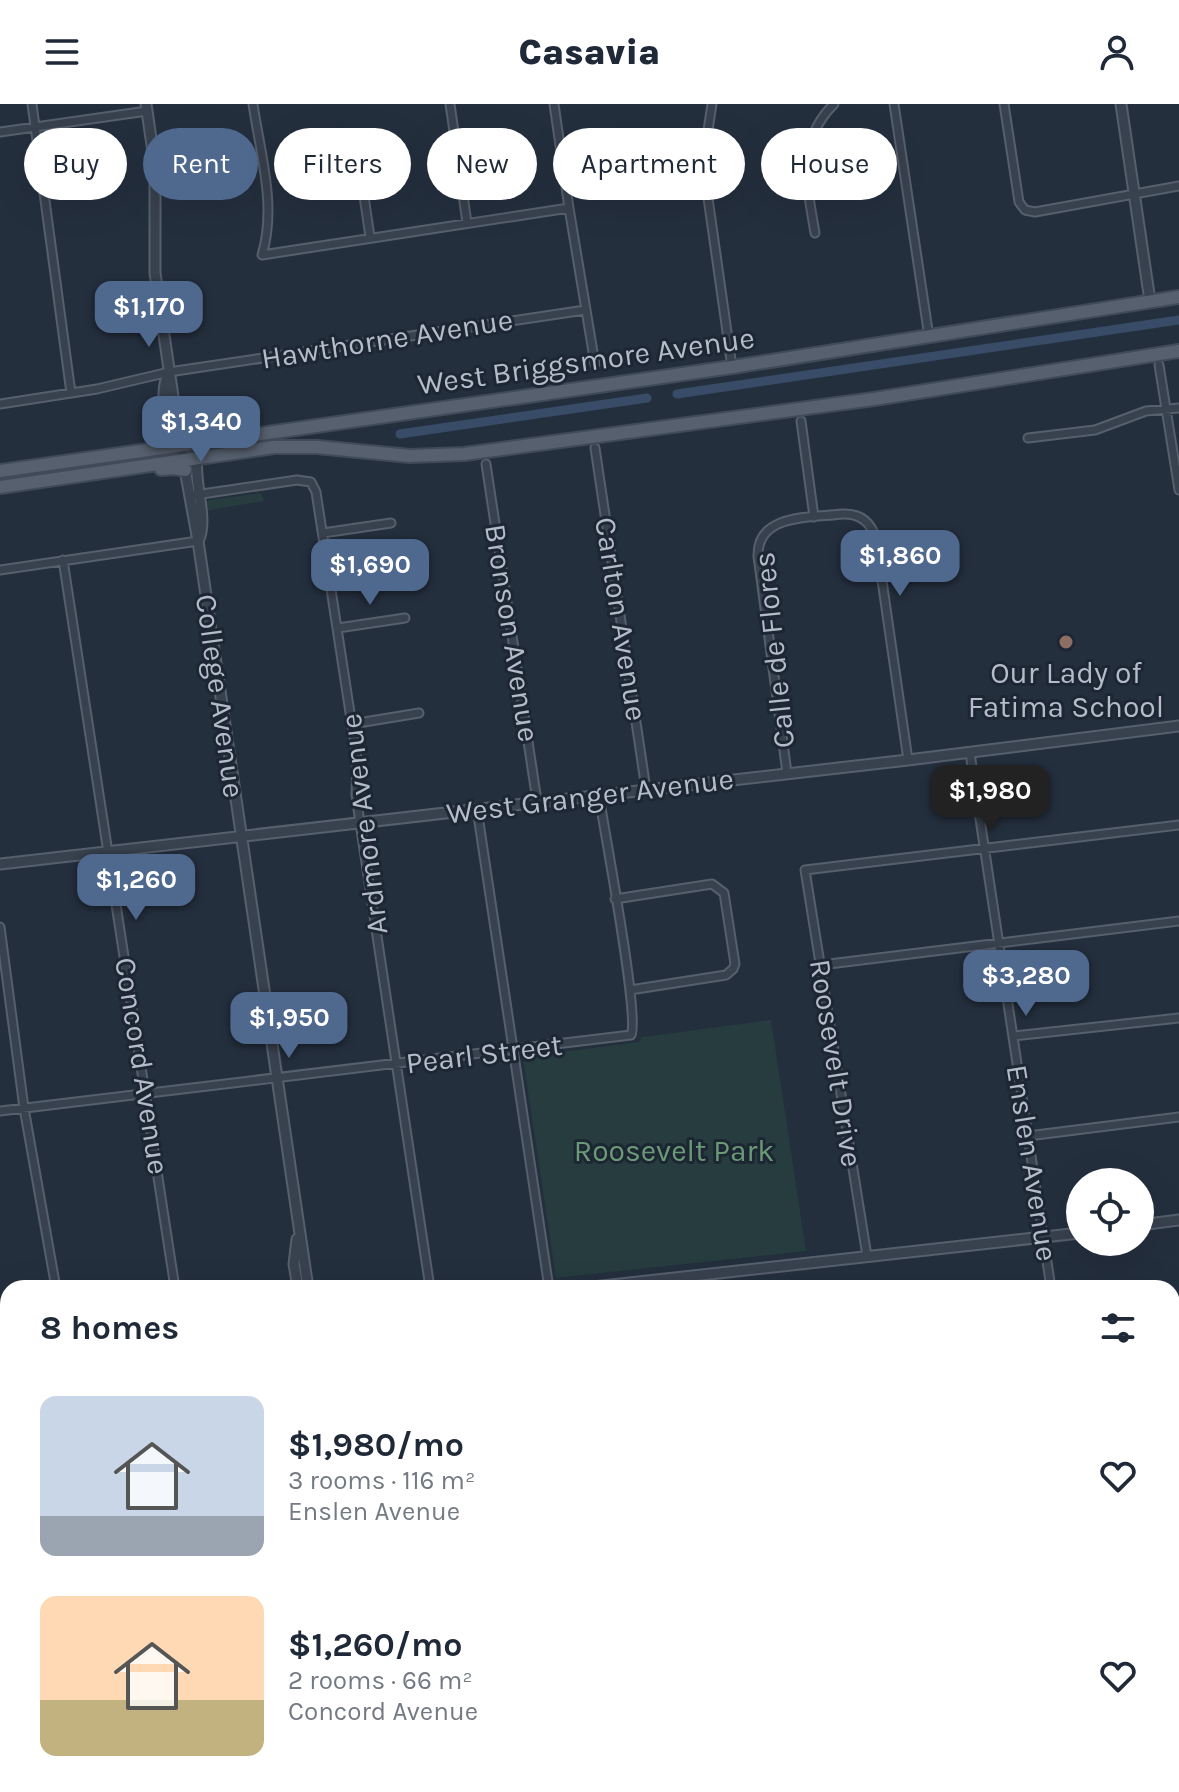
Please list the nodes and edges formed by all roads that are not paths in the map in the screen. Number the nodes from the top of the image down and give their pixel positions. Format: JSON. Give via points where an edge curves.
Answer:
{"nodes":[{"id":1,"x":32,"y":104,"type":"edge"},
{"id":2,"x":253,"y":104,"type":"edge"},
{"id":3,"x":450,"y":104,"type":"edge"},
{"id":4,"x":554,"y":104,"type":"edge"},
{"id":5,"x":712,"y":104,"type":"edge"},
{"id":6,"x":834,"y":104,"type":"edge"},
{"id":7,"x":894,"y":104,"type":"edge"},
{"id":8,"x":1004,"y":104,"type":"edge"},
{"id":9,"x":1121,"y":104,"type":"edge"},
{"id":10,"x":146,"y":107,"type":"edge"},
{"id":11,"x":35,"y":127,"type":"junction"},
{"id":12,"x":0,"y":132,"type":"edge"},
{"id":13,"x":1179,"y":186,"type":"edge"},
{"id":14,"x":1134,"y":194,"type":"junction"},
{"id":15,"x":365,"y":200,"type":"edge"},
{"id":16,"x":569,"y":208,"type":"junction"},
{"id":17,"x":467,"y":223,"type":"junction"},
{"id":18,"x":815,"y":233,"type":"dead end"},
{"id":19,"x":370,"y":237,"type":"junction"},
{"id":20,"x":1179,"y":297,"type":"edge"},
{"id":21,"x":1150,"y":301,"type":"junction"},
{"id":22,"x":585,"y":310,"type":"junction"},
{"id":23,"x":929,"y":337,"type":"junction"},
{"id":24,"x":1179,"y":351,"type":"edge"},
{"id":25,"x":595,"y":364,"type":"dead end"},
{"id":26,"x":1159,"y":365,"type":"dead end"},
{"id":27,"x":732,"y":367,"type":"junction"},
{"id":28,"x":169,"y":372,"type":"junction"},
{"id":29,"x":151,"y":376,"type":"junction"},
{"id":30,"x":162,"y":387,"type":"junction"},
{"id":31,"x":71,"y":393,"type":"junction"},
{"id":32,"x":0,"y":404,"type":"edge"},
{"id":33,"x":1179,"y":408,"type":"edge"},
{"id":34,"x":1166,"y":410,"type":"junction"},
{"id":35,"x":801,"y":421,"type":"dead end"},
{"id":36,"x":1028,"y":438,"type":"dead end"},
{"id":37,"x":173,"y":446,"type":"junction"},
{"id":38,"x":595,"y":448,"type":"dead end"},
{"id":39,"x":197,"y":456,"type":"junction"},
{"id":40,"x":184,"y":464,"type":"junction"},
{"id":41,"x":486,"y":464,"type":"dead end"},
{"id":42,"x":0,"y":471,"type":"edge"},
{"id":43,"x":0,"y":487,"type":"edge"},
{"id":44,"x":1179,"y":490,"type":"edge"},
{"id":45,"x":194,"y":496,"type":"junction"},
{"id":46,"x":814,"y":517,"type":"junction"},
{"id":47,"x":391,"y":523,"type":"dead end"},
{"id":48,"x":323,"y":533,"type":"junction"},
{"id":49,"x":198,"y":541,"type":"junction"},
{"id":50,"x":63,"y":560,"type":"junction"},
{"id":51,"x":0,"y":570,"type":"edge"},
{"id":52,"x":405,"y":618,"type":"dead end"},
{"id":53,"x":338,"y":628,"type":"junction"},
{"id":54,"x":419,"y":713,"type":"dead end"},
{"id":55,"x":352,"y":724,"type":"junction"},
{"id":56,"x":1179,"y":726,"type":"edge"},
{"id":57,"x":970,"y":753,"type":"junction"},
{"id":58,"x":908,"y":760,"type":"junction"},
{"id":59,"x":787,"y":773,"type":"junction"},
{"id":60,"x":646,"y":789,"type":"junction"},
{"id":61,"x":599,"y":795,"type":"junction"},
{"id":62,"x":537,"y":801,"type":"junction"},
{"id":63,"x":477,"y":809,"type":"junction"},
{"id":64,"x":360,"y":823,"type":"junction"},
{"id":65,"x":1179,"y":825,"type":"edge"},
{"id":66,"x":240,"y":837,"type":"junction"},
{"id":67,"x":983,"y":849,"type":"junction"},
{"id":68,"x":110,"y":852,"type":"junction"},
{"id":69,"x":0,"y":864,"type":"edge"},
{"id":70,"x":615,"y":899,"type":"junction"},
{"id":71,"x":1179,"y":921,"type":"edge"},
{"id":72,"x":0,"y":927,"type":"edge"},
{"id":73,"x":998,"y":944,"type":"junction"},
{"id":74,"x":821,"y":965,"type":"junction"},
{"id":75,"x":630,"y":990,"type":"junction"},
{"id":76,"x":1179,"y":1018,"type":"edge"},
{"id":77,"x":1013,"y":1036,"type":"junction"},
{"id":78,"x":515,"y":1050,"type":"junction"},
{"id":79,"x":397,"y":1064,"type":"junction"},
{"id":80,"x":275,"y":1078,"type":"junction"},
{"id":81,"x":145,"y":1093,"type":"junction"},
{"id":82,"x":24,"y":1108,"type":"junction"},
{"id":83,"x":0,"y":1111,"type":"edge"},
{"id":84,"x":1179,"y":1117,"type":"edge"},
{"id":85,"x":1028,"y":1136,"type":"junction"},
{"id":86,"x":1179,"y":1220,"type":"edge"},
{"id":87,"x":1154,"y":1223,"type":"edge"},
{"id":88,"x":298,"y":1227,"type":"junction"},
{"id":89,"x":1066,"y":1235,"type":"edge"},
{"id":90,"x":1044,"y":1237,"type":"junction"},
{"id":91,"x":867,"y":1256,"type":"junction"},
{"id":92,"x":55,"y":1280,"type":"edge"},
{"id":93,"x":174,"y":1280,"type":"edge"},
{"id":94,"x":297,"y":1280,"type":"edge"},
{"id":95,"x":307,"y":1280,"type":"edge"},
{"id":96,"x":429,"y":1280,"type":"edge"},
{"id":97,"x":548,"y":1280,"type":"edge"},
{"id":98,"x":655,"y":1280,"type":"edge"},
{"id":99,"x":1050,"y":1280,"type":"edge"}],
"edges":[{"from":1,"to":11,"type":"street"},
{"from":2,"to":19,"type":"street","via":[[268,201],[262,255]]},
{"from":3,"to":17,"type":"street"},
{"from":4,"to":16,"type":"street"},
{"from":5,"to":27,"type":"street","via":[[704,174]]},
{"from":6,"to":18,"type":"street","via":[[812,133],[806,161]]},
{"from":7,"to":23,"type":"street"},
{"from":8,"to":14,"type":"street","via":[[1019,202],[1025,210]]},
{"from":9,"to":14,"type":"street"},
{"from":10,"to":11,"type":"street"},
{"from":10,"to":28,"type":"street","via":[[155,166],[153,261]]},
{"from":11,"to":12,"type":"street"},
{"from":11,"to":31,"type":"street"},
{"from":13,"to":14,"type":"street"},
{"from":14,"to":21,"type":"street"},
{"from":15,"to":19,"type":"street"},
{"from":16,"to":17,"type":"street"},
{"from":16,"to":22,"type":"street"},
{"from":17,"to":19,"type":"street"},
{"from":20,"to":21,"type":"main road","name":"West Briggsmore Avenue"},
{"from":21,"to":23,"type":"main road","name":"West Briggsmore Avenue"},
{"from":22,"to":25,"type":"street"},
{"from":22,"to":28,"type":"street","name":"Hawthorne Avenue"},
{"from":23,"to":27,"type":"main road","name":"West Briggsmore Avenue"},
{"from":24,"to":39,"type":"main road","via":[[874,399],[464,454],[410,456],[287,446]]},
{"from":26,"to":34,"type":"street"},
{"from":27,"to":37,"type":"main road","name":"West Briggsmore Avenue"},
{"from":28,"to":29,"type":"street","name":"Hawthorne Avenue"},
{"from":28,"to":30,"type":"street"},
{"from":28,"to":37,"type":"street"},
{"from":29,"to":30,"type":"street"},
{"from":29,"to":31,"type":"street","name":"Hawthorne Avenue"},
{"from":30,"to":37,"type":"street"},
{"from":31,"to":32,"type":"street","name":"Hawthorne Avenue"},
{"from":33,"to":34,"type":"street"},
{"from":34,"to":36,"type":"street","via":[[1146,411],[1095,430]]},
{"from":34,"to":44,"type":"street"},
{"from":35,"to":46,"type":"street"},
{"from":37,"to":40,"type":"street"},
{"from":37,"to":42,"type":"main road","name":"West Briggsmore Avenue"},
{"from":38,"to":60,"type":"street","name":"Carlton Avenue"},
{"from":39,"to":40,"type":"main road"},
{"from":39,"to":45,"type":"street"},
{"from":40,"to":43,"type":"main road"},
{"from":40,"to":45,"type":"street"},
{"from":41,"to":62,"type":"street","name":"Bronson Avenue"},
{"from":45,"to":48,"type":"street","name":"Ardmore Avenue","via":[[305,480],[314,485]]},
{"from":45,"to":49,"type":"street","name":"College Avenue","via":[[203,531]]},
{"from":46,"to":58,"type":"street","name":"Calle de Flores","via":[[852,514],[874,532]]},
{"from":46,"to":59,"type":"street","name":"Calle de Flores","via":[[772,526],[758,548]]},
{"from":47,"to":48,"type":"street"},
{"from":48,"to":53,"type":"street","name":"Ardmore Avenue"},
{"from":49,"to":50,"type":"street"},
{"from":49,"to":66,"type":"street","name":"College Avenue"},
{"from":50,"to":51,"type":"street"},
{"from":50,"to":68,"type":"street","name":"Concord Avenue"},
{"from":52,"to":53,"type":"street"},
{"from":53,"to":55,"type":"street","name":"Ardmore Avenue"},
{"from":54,"to":55,"type":"street"},
{"from":55,"to":64,"type":"street","name":"Ardmore Avenue"},
{"from":56,"to":57,"type":"street","name":"West Granger Avenue"},
{"from":57,"to":58,"type":"street","name":"West Granger Avenue"},
{"from":57,"to":67,"type":"street","name":"Enslen Avenue"},
{"from":58,"to":59,"type":"street","name":"West Granger Avenue"},
{"from":59,"to":60,"type":"street","name":"West Granger Avenue"},
{"from":60,"to":61,"type":"street","name":"West Granger Avenue"},
{"from":61,"to":62,"type":"street","name":"West Granger Avenue"},
{"from":61,"to":70,"type":"street"},
{"from":62,"to":63,"type":"street","name":"West Granger Avenue"},
{"from":63,"to":64,"type":"street","name":"West Granger Avenue"},
{"from":63,"to":78,"type":"street"},
{"from":64,"to":66,"type":"street","name":"West Granger Avenue"},
{"from":64,"to":79,"type":"street","name":"Ardmore Avenue"},
{"from":65,"to":67,"type":"street"},
{"from":66,"to":68,"type":"street","name":"West Granger Avenue"},
{"from":66,"to":80,"type":"street","name":"College Avenue"},
{"from":67,"to":73,"type":"street","name":"Enslen Avenue"},
{"from":67,"to":74,"type":"street","name":"Roosevelt Drive","via":[[805,870]]},
{"from":68,"to":69,"type":"street","name":"West Granger Avenue"},
{"from":68,"to":81,"type":"street","name":"Concord Avenue"},
{"from":70,"to":75,"type":"street"},
{"from":70,"to":75,"type":"street","via":[[712,884],[724,893],[735,964],[730,973]]},
{"from":71,"to":73,"type":"street"},
{"from":72,"to":82,"type":"street"},
{"from":73,"to":74,"type":"street"},
{"from":73,"to":77,"type":"street","name":"Enslen Avenue"},
{"from":74,"to":91,"type":"street","name":"Roosevelt Drive"},
{"from":75,"to":78,"type":"street","name":"Pearl Street","via":[[633,1034]]},
{"from":76,"to":77,"type":"street"},
{"from":77,"to":85,"type":"street","name":"Enslen Avenue"},
{"from":78,"to":79,"type":"street","name":"Pearl Street"},
{"from":78,"to":97,"type":"street"},
{"from":79,"to":80,"type":"street","name":"Pearl Street"},
{"from":79,"to":96,"type":"street","name":"Ardmore Avenue"},
{"from":80,"to":81,"type":"street","name":"Pearl Street"},
{"from":80,"to":88,"type":"street","name":"College Avenue"},
{"from":81,"to":82,"type":"street","name":"Pearl Street"},
{"from":81,"to":93,"type":"street","name":"Concord Avenue"},
{"from":82,"to":83,"type":"street","name":"Pearl Street"},
{"from":82,"to":92,"type":"street"},
{"from":84,"to":85,"type":"street"},
{"from":85,"to":90,"type":"street","name":"Enslen Avenue"},
{"from":86,"to":87,"type":"street"},
{"from":88,"to":94,"type":"street"},
{"from":88,"to":95,"type":"street","name":"College Avenue"},
{"from":89,"to":90,"type":"street"},
{"from":90,"to":91,"type":"street"},
{"from":90,"to":99,"type":"street","name":"Enslen Avenue"},
{"from":91,"to":98,"type":"street"}]}
